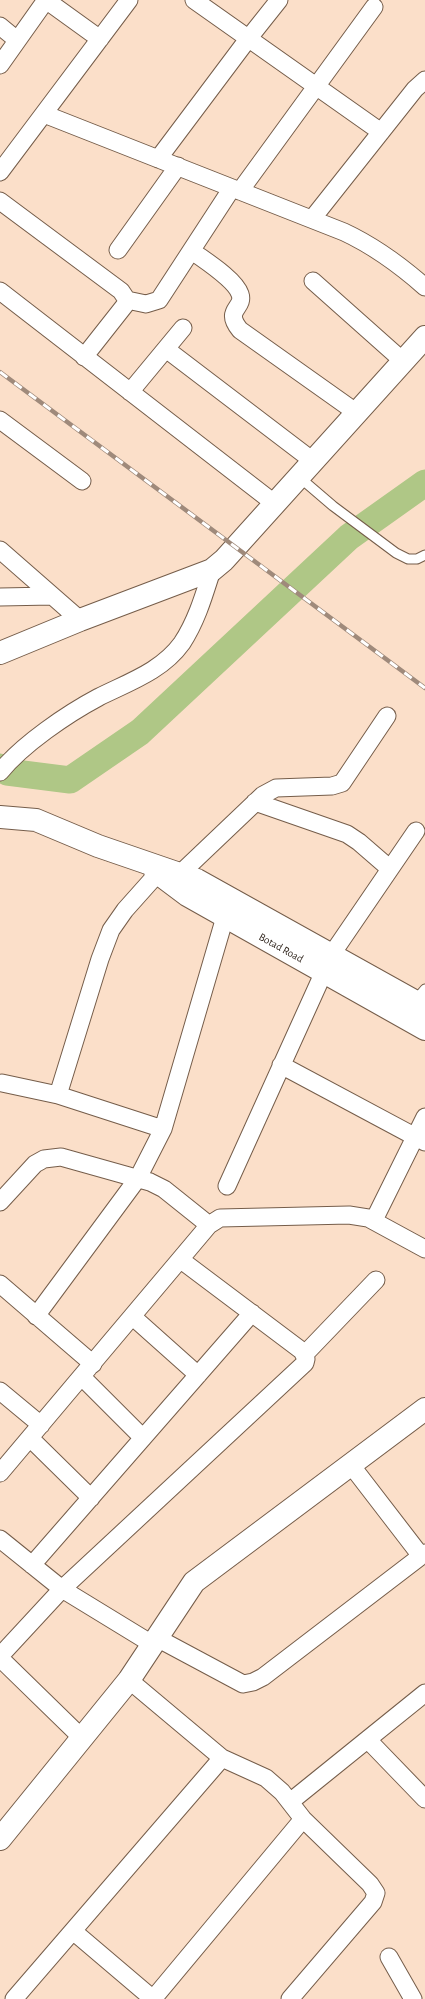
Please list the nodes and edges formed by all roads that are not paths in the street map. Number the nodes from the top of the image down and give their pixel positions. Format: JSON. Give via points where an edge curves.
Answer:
{"nodes":[{"id":1,"x":46,"y":0,"type":"edge"},
{"id":2,"x":129,"y":0,"type":"edge"},
{"id":3,"x":194,"y":0,"type":"edge"},
{"id":4,"x":279,"y":0,"type":"edge"},
{"id":5,"x":374,"y":7,"type":"dead end"},
{"id":6,"x":0,"y":26,"type":"edge"},
{"id":7,"x":100,"y":39,"type":"junction"},
{"id":8,"x":248,"y":39,"type":"junction"},
{"id":9,"x":17,"y":40,"type":"junction"},
{"id":10,"x":0,"y":64,"type":"edge"},
{"id":11,"x":425,"y":80,"type":"edge"},
{"id":12,"x":316,"y":86,"type":"junction"},
{"id":13,"x":44,"y":114,"type":"junction"},
{"id":14,"x":381,"y":132,"type":"junction"},
{"id":15,"x":158,"y":159,"type":"junction"},
{"id":16,"x":178,"y":166,"type":"junction"},
{"id":17,"x":0,"y":172,"type":"edge"},
{"id":18,"x":236,"y":190,"type":"junction"},
{"id":19,"x":0,"y":201,"type":"edge"},
{"id":20,"x":312,"y":219,"type":"junction"},
{"id":21,"x":118,"y":250,"type":"dead end"},
{"id":22,"x":192,"y":251,"type":"junction"},
{"id":23,"x":313,"y":281,"type":"dead end"},
{"id":24,"x":425,"y":287,"type":"edge"},
{"id":25,"x":0,"y":291,"type":"edge"},
{"id":26,"x":127,"y":300,"type":"junction"},
{"id":27,"x":183,"y":328,"type":"dead end"},
{"id":28,"x":425,"y":337,"type":"edge"},
{"id":29,"x":166,"y":349,"type":"junction"},
{"id":30,"x":84,"y":357,"type":"junction"},
{"id":31,"x":404,"y":362,"type":"junction"},
{"id":32,"x":130,"y":392,"type":"junction"},
{"id":33,"x":357,"y":413,"type":"junction"},
{"id":34,"x":0,"y":420,"type":"edge"},
{"id":35,"x":305,"y":469,"type":"junction"},
{"id":36,"x":82,"y":481,"type":"dead end"},
{"id":37,"x":274,"y":503,"type":"junction"},
{"id":38,"x":0,"y":550,"type":"edge"},
{"id":39,"x":425,"y":555,"type":"edge"},
{"id":40,"x":212,"y":570,"type":"junction"},
{"id":41,"x":52,"y":596,"type":"junction"},
{"id":42,"x":0,"y":597,"type":"edge"},
{"id":43,"x":80,"y":620,"type":"junction"},
{"id":44,"x":0,"y":653,"type":"edge"},
{"id":45,"x":387,"y":716,"type":"dead end"},
{"id":46,"x":0,"y":772,"type":"edge"},
{"id":47,"x":256,"y":802,"type":"junction"},
{"id":48,"x":0,"y":804,"type":"edge"},
{"id":49,"x":0,"y":817,"type":"edge"},
{"id":50,"x":34,"y":820,"type":"junction"},
{"id":51,"x":416,"y":831,"type":"dead end"},
{"id":52,"x":150,"y":867,"type":"junction"},
{"id":53,"x":389,"y":868,"type":"junction"},
{"id":54,"x":181,"y":873,"type":"junction"},
{"id":55,"x":226,"y":917,"type":"junction"},
{"id":56,"x":328,"y":963,"type":"junction"},
{"id":57,"x":417,"y":1004,"type":"edge"},
{"id":58,"x":425,"y":1029,"type":"edge"},
{"id":59,"x":281,"y":1066,"type":"junction"},
{"id":60,"x":2,"y":1083,"type":"dead end"},
{"id":61,"x":58,"y":1095,"type":"junction"},
{"id":62,"x":425,"y":1117,"type":"edge"},
{"id":63,"x":163,"y":1129,"type":"junction"},
{"id":64,"x":420,"y":1140,"type":"edge"},
{"id":65,"x":138,"y":1178,"type":"junction"},
{"id":66,"x":226,"y":1186,"type":"dead end"},
{"id":67,"x":0,"y":1202,"type":"edge"},
{"id":68,"x":374,"y":1220,"type":"junction"},
{"id":69,"x":209,"y":1225,"type":"junction"},
{"id":70,"x":425,"y":1249,"type":"edge"},
{"id":71,"x":181,"y":1260,"type":"junction"},
{"id":72,"x":376,"y":1280,"type":"dead end"},
{"id":73,"x":0,"y":1284,"type":"edge"},
{"id":74,"x":252,"y":1313,"type":"junction"},
{"id":75,"x":36,"y":1316,"type":"junction"},
{"id":76,"x":133,"y":1317,"type":"junction"},
{"id":77,"x":305,"y":1354,"type":"junction"},
{"id":78,"x":88,"y":1370,"type":"junction"},
{"id":79,"x":198,"y":1375,"type":"junction"},
{"id":80,"x":0,"y":1392,"type":"edge"},
{"id":81,"x":425,"y":1409,"type":"edge"},
{"id":82,"x":41,"y":1425,"type":"junction"},
{"id":83,"x":30,"y":1438,"type":"junction"},
{"id":84,"x":143,"y":1438,"type":"junction"},
{"id":85,"x":351,"y":1465,"type":"junction"},
{"id":86,"x":0,"y":1474,"type":"edge"},
{"id":87,"x":91,"y":1498,"type":"junction"},
{"id":88,"x":4,"y":1549,"type":"edge"},
{"id":89,"x":423,"y":1555,"type":"edge"},
{"id":90,"x":32,"y":1565,"type":"junction"},
{"id":91,"x":62,"y":1589,"type":"junction"},
{"id":92,"x":154,"y":1641,"type":"junction"},
{"id":93,"x":0,"y":1657,"type":"edge"},
{"id":94,"x":129,"y":1680,"type":"junction"},
{"id":95,"x":425,"y":1693,"type":"edge"},
{"id":96,"x":82,"y":1738,"type":"junction"},
{"id":97,"x":368,"y":1740,"type":"junction"},
{"id":98,"x":222,"y":1758,"type":"junction"},
{"id":99,"x":425,"y":1798,"type":"edge"},
{"id":100,"x":290,"y":1802,"type":"junction"},
{"id":101,"x":303,"y":1819,"type":"junction"},
{"id":102,"x":0,"y":1839,"type":"edge"},
{"id":103,"x":73,"y":1932,"type":"junction"},
{"id":104,"x":389,"y":1957,"type":"dead end"},
{"id":105,"x":14,"y":1999,"type":"edge"},
{"id":106,"x":153,"y":1999,"type":"edge"},
{"id":107,"x":290,"y":1999,"type":"edge"},
{"id":108,"x":413,"y":1999,"type":"edge"}],
"edges":[{"from":1,"to":7,"type":"street"},
{"from":1,"to":9,"type":"street"},
{"from":2,"to":7,"type":"street"},
{"from":3,"to":8,"type":"street"},
{"from":4,"to":8,"type":"street"},
{"from":5,"to":12,"type":"street"},
{"from":6,"to":9,"type":"street"},
{"from":7,"to":13,"type":"street"},
{"from":8,"to":12,"type":"street"},
{"from":8,"to":15,"type":"street"},
{"from":9,"to":10,"type":"street"},
{"from":11,"to":14,"type":"street"},
{"from":12,"to":14,"type":"street"},
{"from":12,"to":18,"type":"street"},
{"from":13,"to":15,"type":"street"},
{"from":13,"to":17,"type":"street"},
{"from":14,"to":20,"type":"street"},
{"from":15,"to":16,"type":"street"},
{"from":16,"to":18,"type":"street"},
{"from":16,"to":21,"type":"street"},
{"from":18,"to":20,"type":"street"},
{"from":18,"to":22,"type":"street"},
{"from":19,"to":26,"type":"street","via":[[121,291]]},
{"from":20,"to":24,"type":"street","via":[[360,239],[400,266]]},
{"from":22,"to":26,"type":"street","via":[[159,300],[146,304]]},
{"from":22,"to":33,"type":"street","via":[[236,285],[240,302],[233,313],[234,322],[240,330]]},
{"from":23,"to":31,"type":"street"},
{"from":25,"to":30,"type":"street"},
{"from":26,"to":30,"type":"street"},
{"from":27,"to":29,"type":"street"},
{"from":28,"to":31,"type":"street"},
{"from":29,"to":32,"type":"street"},
{"from":29,"to":35,"type":"street"},
{"from":30,"to":32,"type":"street"},
{"from":31,"to":33,"type":"street"},
{"from":32,"to":37,"type":"street"},
{"from":33,"to":35,"type":"street"},
{"from":34,"to":36,"type":"street"},
{"from":35,"to":37,"type":"street"},
{"from":35,"to":39,"type":"lane","via":[[333,506],[396,553],[408,560]]},
{"from":37,"to":40,"type":"street","via":[[224,560]]},
{"from":38,"to":41,"type":"street"},
{"from":40,"to":43,"type":"street"},
{"from":40,"to":46,"type":"street","via":[[196,619],[182,643],[169,658],[150,673],[62,720],[11,759]]},
{"from":41,"to":42,"type":"street"},
{"from":41,"to":43,"type":"street"},
{"from":43,"to":44,"type":"street"},
{"from":45,"to":47,"type":"street","via":[[342,783],[332,786],[276,788]]},
{"from":47,"to":53,"type":"street","via":[[347,834]]},
{"from":47,"to":54,"type":"street"},
{"from":48,"to":50,"type":"street","name":"Botad Road"},
{"from":49,"to":50,"type":"street","name":"Botad Road"},
{"from":50,"to":52,"type":"street","name":"Botad Road"},
{"from":51,"to":53,"type":"street"},
{"from":52,"to":54,"type":"street","name":"Botad Road"},
{"from":52,"to":55,"type":"street","name":"Botad Road","via":[[187,895]]},
{"from":52,"to":61,"type":"street","via":[[112,930],[100,959]]},
{"from":53,"to":56,"type":"street"},
{"from":54,"to":56,"type":"street","name":"Botad Road","via":[[222,893]]},
{"from":55,"to":56,"type":"street","name":"Botad Road"},
{"from":55,"to":63,"type":"street"},
{"from":56,"to":57,"type":"street","name":"Botad Road"},
{"from":56,"to":59,"type":"street"},
{"from":57,"to":58,"type":"street","name":"Botad Road"},
{"from":59,"to":64,"type":"street"},
{"from":59,"to":66,"type":"street"},
{"from":60,"to":61,"type":"street"},
{"from":61,"to":63,"type":"street"},
{"from":62,"to":64,"type":"street"},
{"from":63,"to":65,"type":"street"},
{"from":64,"to":68,"type":"street"},
{"from":65,"to":67,"type":"street","via":[[54,1157],[35,1164]]},
{"from":65,"to":69,"type":"street","via":[[164,1189]]},
{"from":65,"to":75,"type":"street"},
{"from":68,"to":69,"type":"street","via":[[349,1215],[231,1217],[220,1218]]},
{"from":68,"to":70,"type":"street"},
{"from":69,"to":71,"type":"street"},
{"from":71,"to":74,"type":"street"},
{"from":71,"to":76,"type":"street"},
{"from":72,"to":77,"type":"street"},
{"from":73,"to":75,"type":"street"},
{"from":74,"to":77,"type":"street"},
{"from":74,"to":79,"type":"street"},
{"from":75,"to":78,"type":"street"},
{"from":76,"to":78,"type":"street"},
{"from":76,"to":79,"type":"street"},
{"from":77,"to":91,"type":"street","via":[[305,1363]]},
{"from":78,"to":82,"type":"street"},
{"from":78,"to":84,"type":"street"},
{"from":79,"to":84,"type":"street"},
{"from":80,"to":82,"type":"street"},
{"from":81,"to":85,"type":"street"},
{"from":82,"to":83,"type":"street"},
{"from":83,"to":86,"type":"street"},
{"from":83,"to":87,"type":"street"},
{"from":84,"to":87,"type":"street"},
{"from":85,"to":89,"type":"street"},
{"from":85,"to":92,"type":"street","via":[[194,1582]]},
{"from":87,"to":90,"type":"street"},
{"from":88,"to":90,"type":"street"},
{"from":89,"to":92,"type":"street","via":[[253,1682],[243,1684]]},
{"from":90,"to":91,"type":"street"},
{"from":91,"to":92,"type":"street"},
{"from":91,"to":93,"type":"street"},
{"from":92,"to":94,"type":"street"},
{"from":93,"to":96,"type":"street"},
{"from":94,"to":96,"type":"street"},
{"from":94,"to":98,"type":"street"},
{"from":95,"to":97,"type":"street"},
{"from":96,"to":102,"type":"street"},
{"from":97,"to":99,"type":"street"},
{"from":97,"to":100,"type":"street"},
{"from":98,"to":100,"type":"street","via":[[266,1778]]},
{"from":98,"to":103,"type":"street"},
{"from":100,"to":101,"type":"street"},
{"from":101,"to":106,"type":"street"},
{"from":101,"to":107,"type":"street","via":[[370,1884],[376,1893],[373,1902]]},
{"from":103,"to":105,"type":"street"},
{"from":103,"to":106,"type":"street"},
{"from":104,"to":108,"type":"street"}]}
